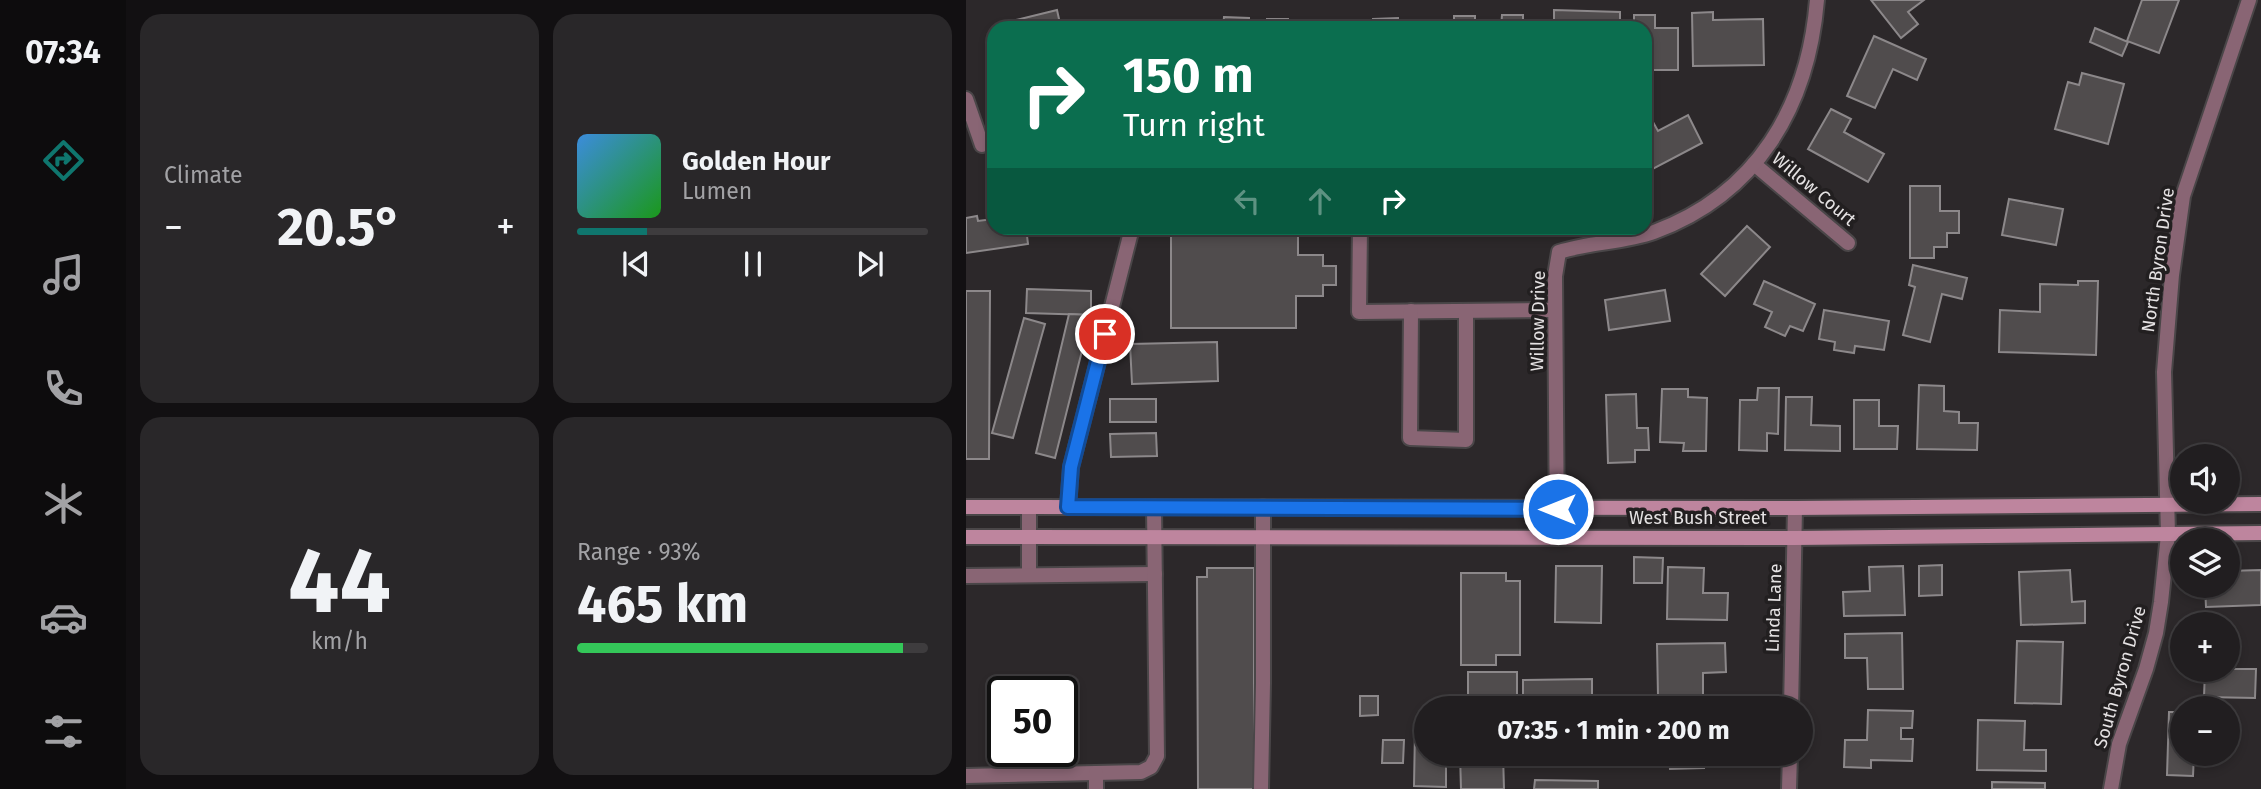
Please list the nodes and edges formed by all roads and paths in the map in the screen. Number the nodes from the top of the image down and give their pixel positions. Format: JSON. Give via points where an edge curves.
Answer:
{"nodes":[{"id":1,"x":1817,"y":0,"type":"edge"},
{"id":2,"x":2249,"y":0,"type":"edge"},
{"id":3,"x":966,"y":99,"type":"edge"},
{"id":4,"x":982,"y":145,"type":"dead end"},
{"id":5,"x":1754,"y":164,"type":"junction"},
{"id":6,"x":1652,"y":233,"type":"edge"},
{"id":7,"x":1130,"y":235,"type":"edge"},
{"id":8,"x":1360,"y":235,"type":"edge"},
{"id":9,"x":1645,"y":235,"type":"edge"},
{"id":10,"x":1848,"y":243,"type":"dead end"},
{"id":11,"x":1466,"y":310,"type":"junction"},
{"id":12,"x":1555,"y":310,"type":"junction"},
{"id":13,"x":1411,"y":311,"type":"junction"},
{"id":14,"x":2261,"y":505,"type":"edge"},
{"id":15,"x":2166,"y":506,"type":"junction"},
{"id":16,"x":966,"y":507,"type":"edge"},
{"id":17,"x":1028,"y":507,"type":"junction"},
{"id":18,"x":1068,"y":507,"type":"junction"},
{"id":19,"x":1154,"y":507,"type":"junction"},
{"id":20,"x":1262,"y":508,"type":"junction"},
{"id":21,"x":1795,"y":508,"type":"junction"},
{"id":22,"x":1558,"y":509,"type":"junction"},
{"id":23,"x":2261,"y":533,"type":"edge"},
{"id":24,"x":2168,"y":534,"type":"junction"},
{"id":25,"x":966,"y":537,"type":"edge"},
{"id":26,"x":1028,"y":537,"type":"junction"},
{"id":27,"x":1155,"y":537,"type":"junction"},
{"id":28,"x":1263,"y":537,"type":"junction"},
{"id":29,"x":1558,"y":538,"type":"junction"},
{"id":30,"x":1795,"y":538,"type":"junction"},
{"id":31,"x":1155,"y":574,"type":"junction"},
{"id":32,"x":1029,"y":575,"type":"junction"},
{"id":33,"x":966,"y":576,"type":"edge"},
{"id":34,"x":1791,"y":696,"type":"edge"},
{"id":35,"x":1790,"y":766,"type":"edge"},
{"id":36,"x":1096,"y":773,"type":"junction"},
{"id":37,"x":966,"y":776,"type":"edge"},
{"id":38,"x":1096,"y":789,"type":"edge"},
{"id":39,"x":1261,"y":789,"type":"edge"},
{"id":40,"x":1789,"y":789,"type":"edge"},
{"id":41,"x":2111,"y":789,"type":"edge"}],
"edges":[{"from":1,"to":5,"type":"street","name":"Willow Drive","via":[[1804,72],[1772,142]]},
{"from":2,"to":15,"type":"street","name":"North Byron Drive","via":[[2183,197],[2164,372]]},
{"from":3,"to":4,"type":"street"},
{"from":5,"to":6,"type":"street","name":"Willow Drive","via":[[1720,198]]},
{"from":5,"to":10,"type":"street","name":"Willow Court"},
{"from":7,"to":18,"type":"street","via":[[1071,467]]},
{"from":8,"to":13,"type":"street","via":[[1359,312]]},
{"from":9,"to":12,"type":"street","name":"Willow Drive","via":[[1559,252]]},
{"from":11,"to":12,"type":"street"},
{"from":11,"to":13,"type":"street"},
{"from":11,"to":13,"type":"street","via":[[1466,440],[1410,438]]},
{"from":12,"to":22,"type":"street","name":"Willow Drive"},
{"from":14,"to":15,"type":"main road","name":"West Bush Street"},
{"from":15,"to":21,"type":"main road","name":"West Bush Street"},
{"from":15,"to":24,"type":"street","name":"North Byron Drive"},
{"from":16,"to":17,"type":"main road","name":"West Bush Street"},
{"from":17,"to":18,"type":"main road","name":"West Bush Street"},
{"from":17,"to":26,"type":"street"},
{"from":18,"to":19,"type":"main road","name":"West Bush Street"},
{"from":19,"to":20,"type":"main road","name":"West Bush Street"},
{"from":19,"to":27,"type":"street"},
{"from":20,"to":22,"type":"main road","name":"West Bush Street"},
{"from":20,"to":28,"type":"street"},
{"from":21,"to":22,"type":"main road","name":"West Bush Street"},
{"from":21,"to":30,"type":"street","name":"Linda Lane"},
{"from":22,"to":29,"type":"street","name":"Willow Drive"},
{"from":23,"to":24,"type":"main road","name":"West Bush Street"},
{"from":24,"to":30,"type":"main road","name":"West Bush Street"},
{"from":24,"to":41,"type":"street","name":"South Byron Drive","via":[[2156,633],[2125,723]]},
{"from":25,"to":26,"type":"main road","name":"West Bush Street"},
{"from":26,"to":27,"type":"main road","name":"West Bush Street"},
{"from":26,"to":32,"type":"street"},
{"from":27,"to":28,"type":"main road","name":"West Bush Street"},
{"from":27,"to":31,"type":"street"},
{"from":28,"to":29,"type":"main road","name":"West Bush Street"},
{"from":28,"to":39,"type":"street"},
{"from":29,"to":30,"type":"main road","name":"West Bush Street"},
{"from":30,"to":34,"type":"street","name":"Linda Lane"},
{"from":31,"to":32,"type":"street"},
{"from":31,"to":36,"type":"street","via":[[1157,756],[1151,767],[1141,772]]},
{"from":32,"to":33,"type":"street"},
{"from":35,"to":40,"type":"street"},
{"from":36,"to":37,"type":"street"},
{"from":36,"to":38,"type":"street"}]}
